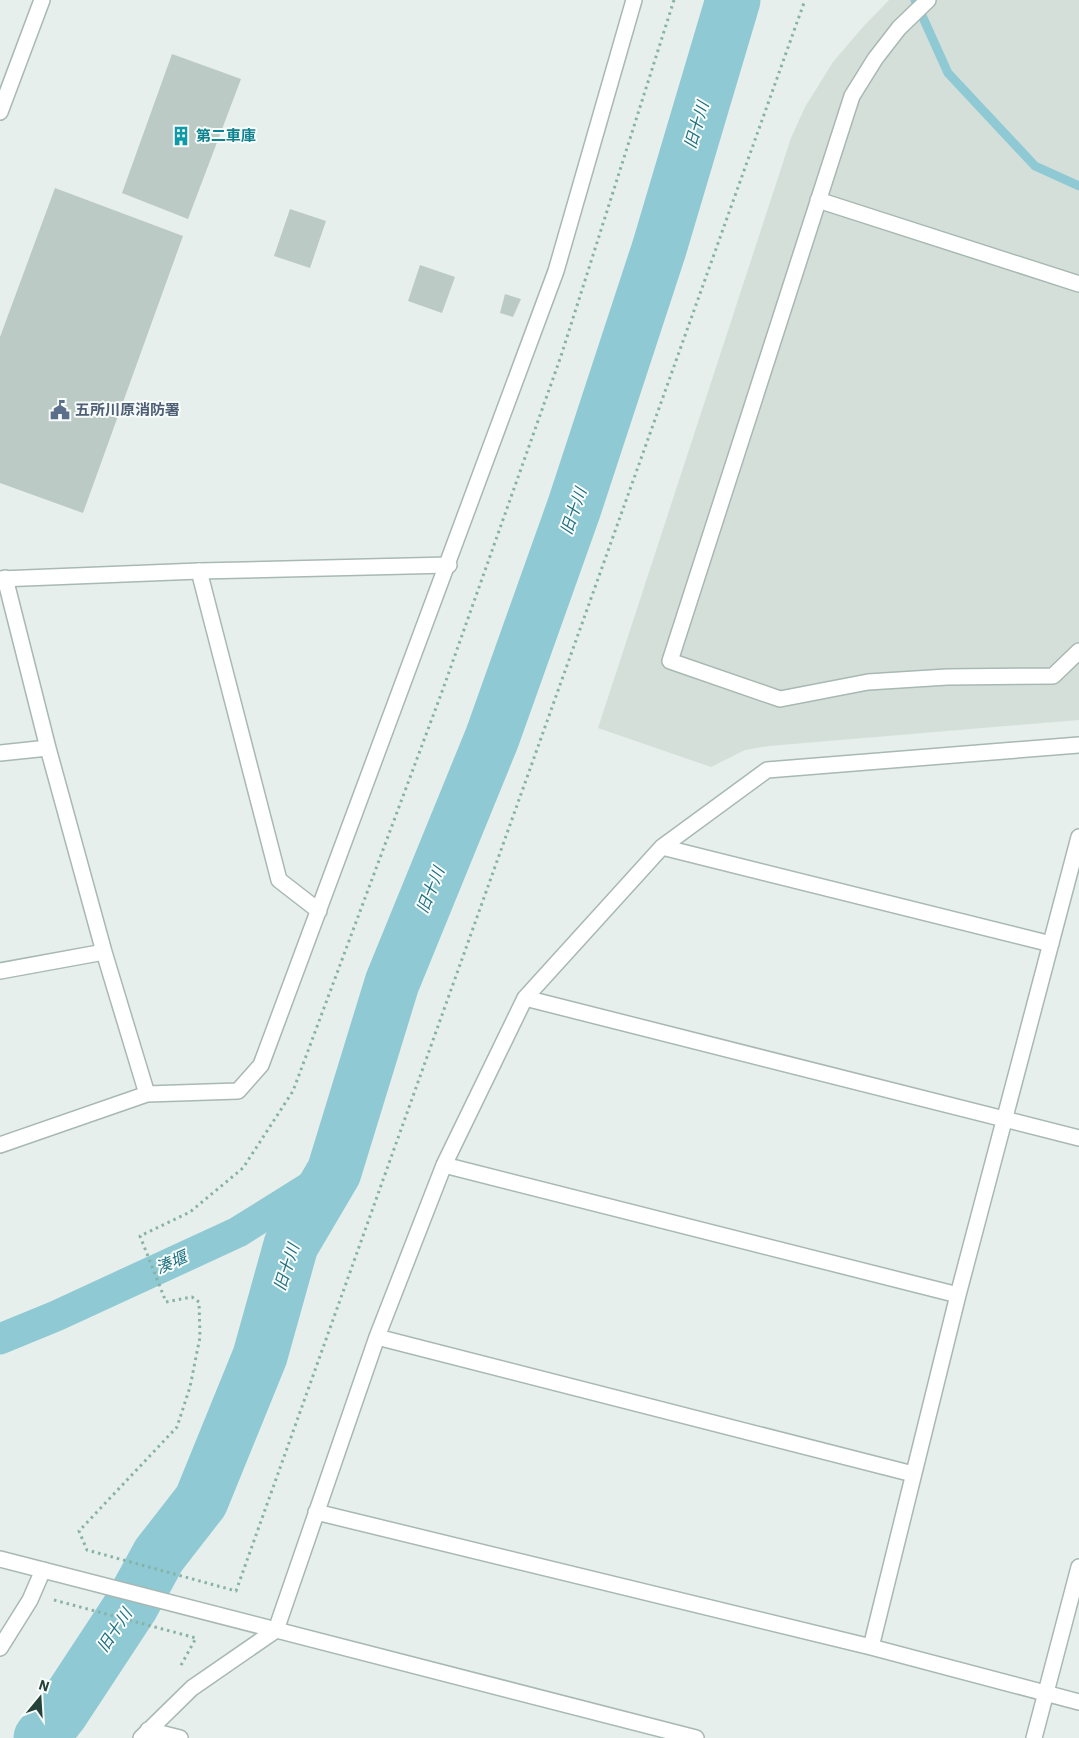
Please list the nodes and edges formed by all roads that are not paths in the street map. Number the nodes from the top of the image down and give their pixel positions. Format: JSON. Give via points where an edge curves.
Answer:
{"nodes":[{"id":1,"x":42,"y":0,"type":"edge"},
{"id":2,"x":634,"y":0,"type":"edge"},
{"id":3,"x":928,"y":0,"type":"edge"},
{"id":4,"x":0,"y":112,"type":"edge"},
{"id":5,"x":818,"y":200,"type":"junction"},
{"id":6,"x":1079,"y":284,"type":"edge"},
{"id":7,"x":448,"y":564,"type":"junction"},
{"id":8,"x":199,"y":571,"type":"junction"},
{"id":9,"x":3,"y":578,"type":"edge"},
{"id":10,"x":1079,"y":652,"type":"edge"},
{"id":11,"x":1079,"y":745,"type":"edge"},
{"id":12,"x":48,"y":748,"type":"junction"},
{"id":13,"x":0,"y":753,"type":"edge"},
{"id":14,"x":1079,"y":837,"type":"edge"},
{"id":15,"x":662,"y":847,"type":"junction"},
{"id":16,"x":319,"y":911,"type":"junction"},
{"id":17,"x":1051,"y":944,"type":"junction"},
{"id":18,"x":104,"y":952,"type":"junction"},
{"id":19,"x":0,"y":971,"type":"edge"},
{"id":20,"x":525,"y":998,"type":"junction"},
{"id":21,"x":147,"y":1094,"type":"junction"},
{"id":22,"x":1004,"y":1120,"type":"junction"},
{"id":23,"x":1079,"y":1138,"type":"edge"},
{"id":24,"x":0,"y":1145,"type":"edge"},
{"id":25,"x":444,"y":1165,"type":"junction"},
{"id":26,"x":958,"y":1295,"type":"junction"},
{"id":27,"x":377,"y":1337,"type":"junction"},
{"id":28,"x":913,"y":1474,"type":"junction"},
{"id":29,"x":316,"y":1512,"type":"junction"},
{"id":30,"x":0,"y":1559,"type":"edge"},
{"id":31,"x":1079,"y":1566,"type":"edge"},
{"id":32,"x":43,"y":1570,"type":"junction"},
{"id":33,"x":276,"y":1630,"type":"junction"},
{"id":34,"x":871,"y":1647,"type":"junction"},
{"id":35,"x":0,"y":1648,"type":"edge"},
{"id":36,"x":1046,"y":1693,"type":"junction"},
{"id":37,"x":1079,"y":1702,"type":"edge"},
{"id":38,"x":145,"y":1734,"type":"edge"},
{"id":39,"x":180,"y":1738,"type":"edge"},
{"id":40,"x":696,"y":1738,"type":"edge"},
{"id":41,"x":1034,"y":1738,"type":"edge"}],
"edges":[{"from":1,"to":4,"type":"street"},
{"from":2,"to":7,"type":"street","via":[[556,271]]},
{"from":3,"to":5,"type":"street","via":[[875,59],[852,96]]},
{"from":5,"to":6,"type":"street"},
{"from":5,"to":10,"type":"street","via":[[670,661],[780,699],[868,682],[1053,676]]},
{"from":7,"to":8,"type":"street"},
{"from":7,"to":16,"type":"street"},
{"from":8,"to":9,"type":"street"},
{"from":8,"to":16,"type":"street","via":[[279,880]]},
{"from":9,"to":12,"type":"street"},
{"from":11,"to":15,"type":"street","via":[[767,770]]},
{"from":12,"to":13,"type":"street"},
{"from":12,"to":18,"type":"street"},
{"from":14,"to":17,"type":"street"},
{"from":15,"to":17,"type":"street"},
{"from":15,"to":20,"type":"street"},
{"from":16,"to":21,"type":"street","via":[[261,1065],[238,1091]]},
{"from":17,"to":22,"type":"street"},
{"from":18,"to":19,"type":"street"},
{"from":18,"to":21,"type":"street"},
{"from":20,"to":22,"type":"street"},
{"from":20,"to":25,"type":"street"},
{"from":21,"to":24,"type":"street"},
{"from":22,"to":23,"type":"street"},
{"from":22,"to":26,"type":"street"},
{"from":25,"to":26,"type":"street"},
{"from":25,"to":27,"type":"street"},
{"from":26,"to":28,"type":"street"},
{"from":27,"to":28,"type":"street"},
{"from":27,"to":29,"type":"street"},
{"from":28,"to":34,"type":"street"},
{"from":29,"to":33,"type":"street"},
{"from":29,"to":34,"type":"street"},
{"from":30,"to":32,"type":"street"},
{"from":31,"to":36,"type":"street"},
{"from":32,"to":33,"type":"street"},
{"from":32,"to":35,"type":"street","via":[[30,1600]]},
{"from":33,"to":38,"type":"street","via":[[192,1688]]},
{"from":33,"to":40,"type":"street"},
{"from":34,"to":36,"type":"street"},
{"from":36,"to":37,"type":"street"},
{"from":36,"to":41,"type":"street"},
{"from":38,"to":39,"type":"street"}]}
